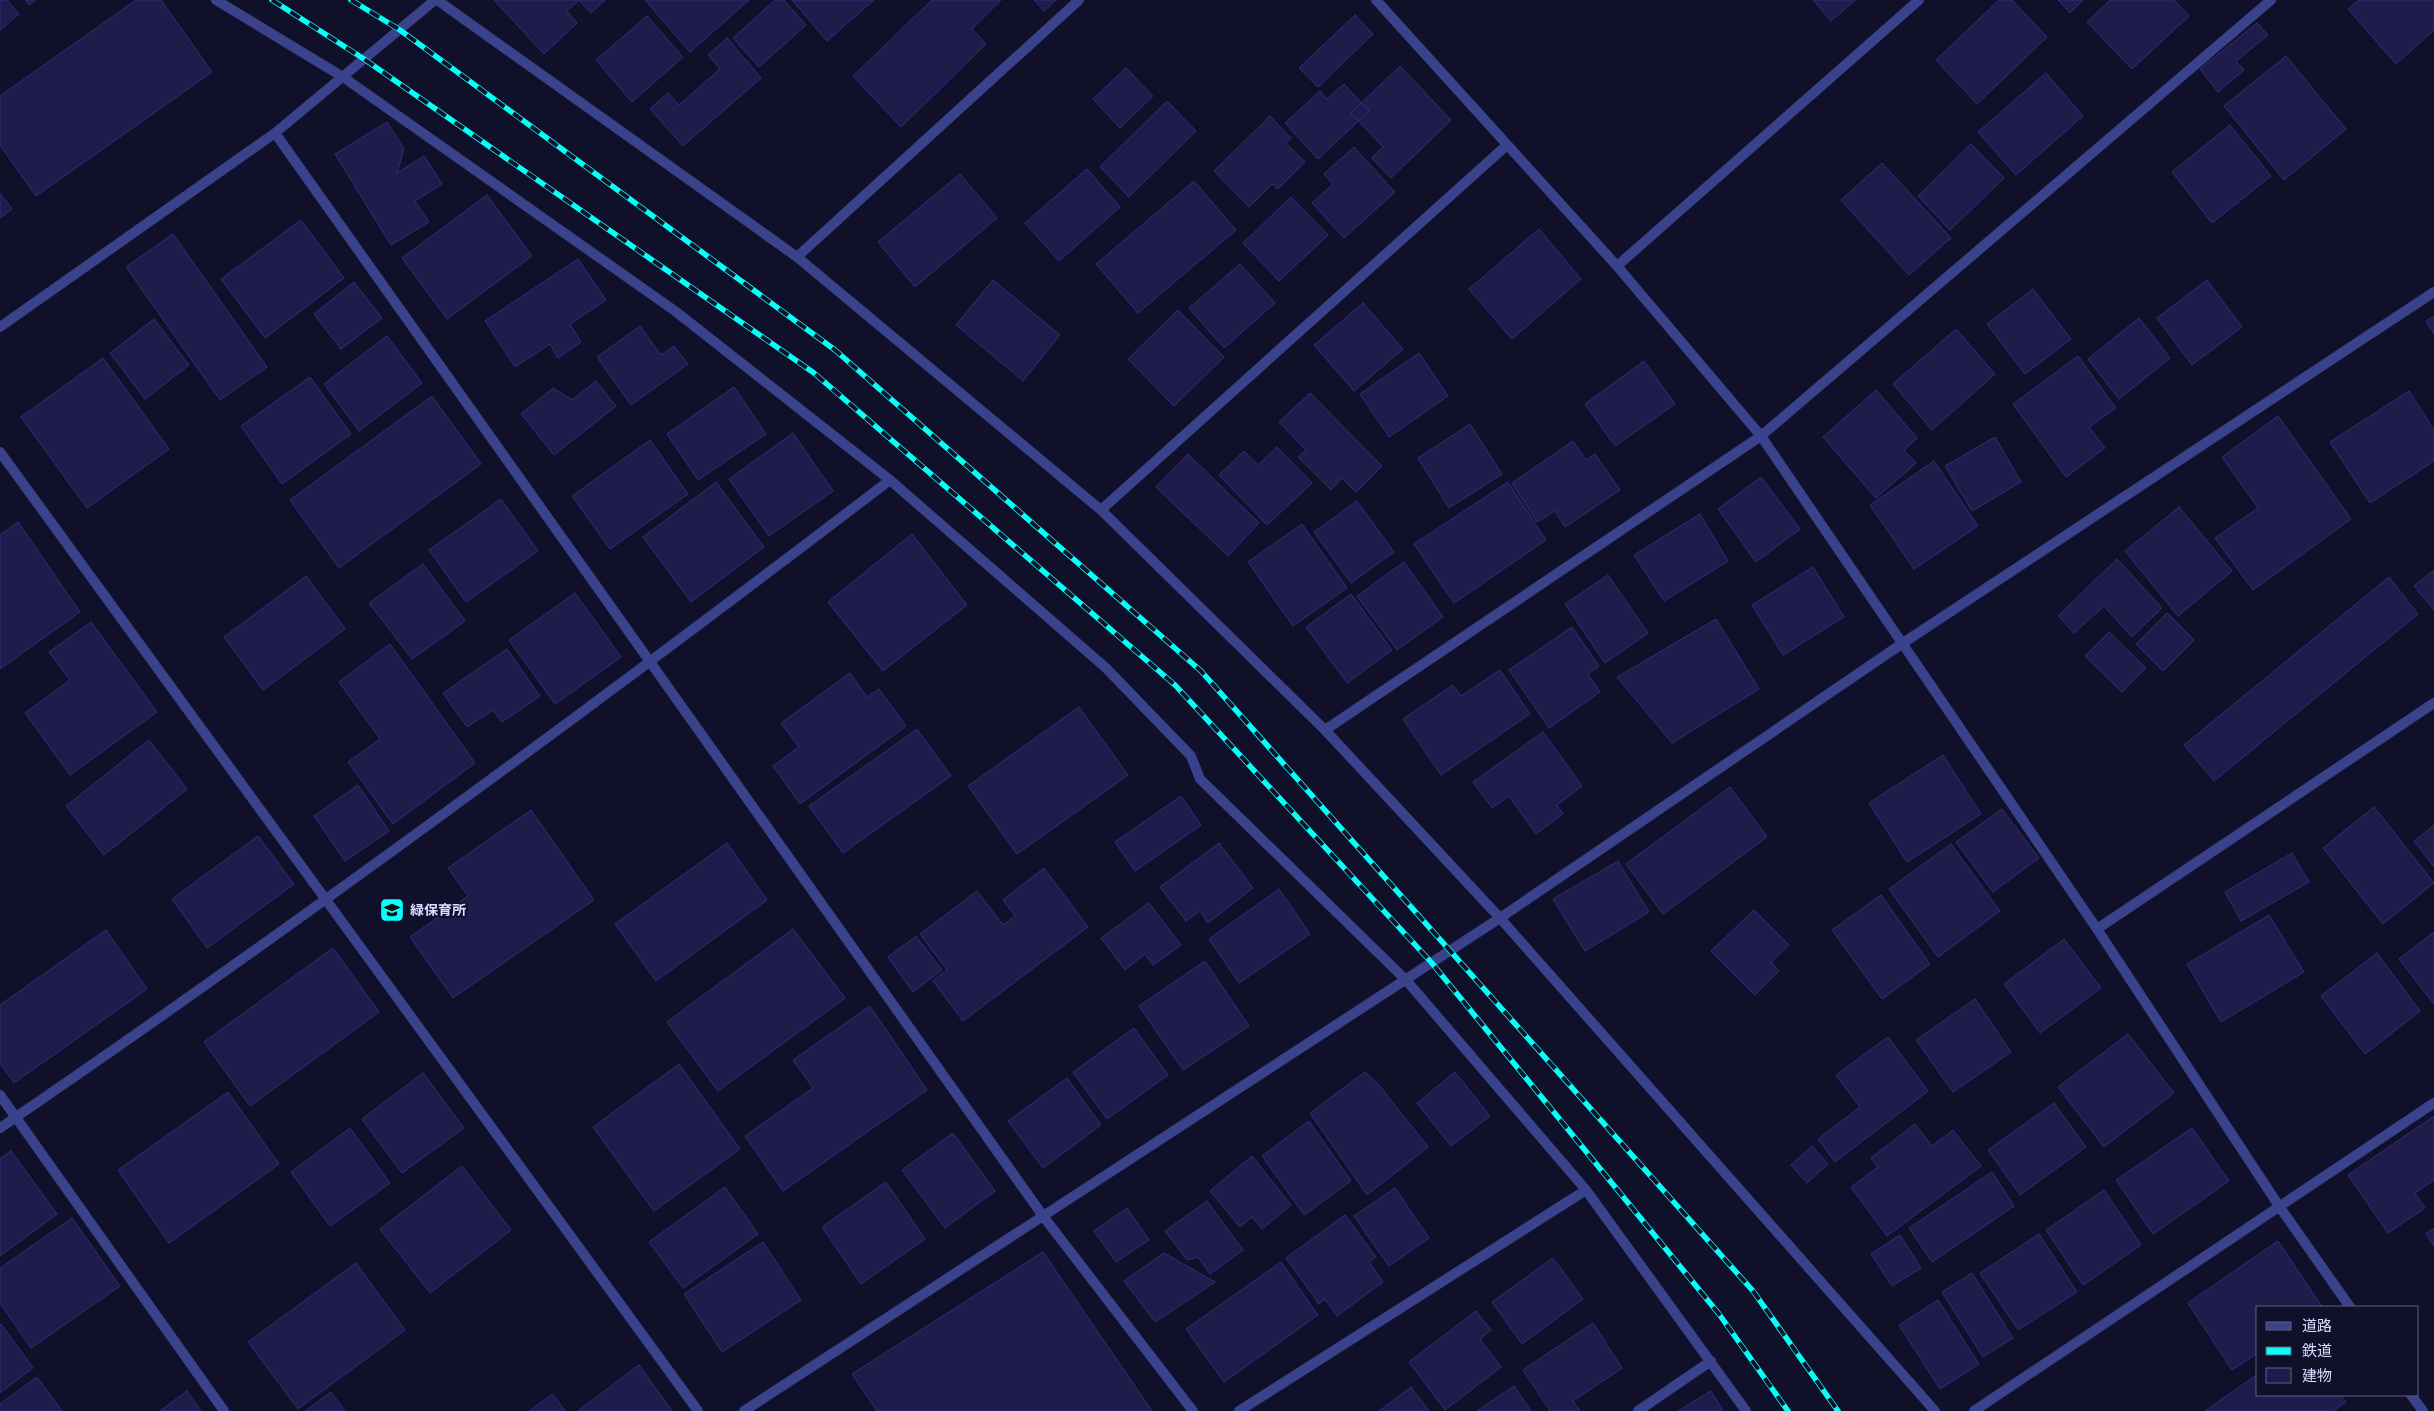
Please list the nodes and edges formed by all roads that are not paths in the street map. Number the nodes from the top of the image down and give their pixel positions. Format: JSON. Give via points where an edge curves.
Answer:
{"nodes":[{"id":1,"x":216,"y":0,"type":"edge"},
{"id":2,"x":436,"y":0,"type":"edge"},
{"id":3,"x":1079,"y":0,"type":"edge"},
{"id":4,"x":1376,"y":0,"type":"edge"},
{"id":5,"x":1918,"y":0,"type":"edge"},
{"id":6,"x":2271,"y":0,"type":"edge"},
{"id":7,"x":343,"y":77,"type":"junction"},
{"id":8,"x":275,"y":133,"type":"junction"},
{"id":9,"x":1507,"y":145,"type":"junction"},
{"id":10,"x":797,"y":257,"type":"junction"},
{"id":11,"x":1617,"y":266,"type":"junction"},
{"id":12,"x":2434,"y":292,"type":"edge"},
{"id":13,"x":0,"y":327,"type":"edge"},
{"id":14,"x":1761,"y":436,"type":"junction"},
{"id":15,"x":0,"y":452,"type":"edge"},
{"id":16,"x":890,"y":480,"type":"junction"},
{"id":17,"x":1101,"y":510,"type":"junction"},
{"id":18,"x":1903,"y":643,"type":"junction"},
{"id":19,"x":651,"y":662,"type":"junction"},
{"id":20,"x":2434,"y":703,"type":"edge"},
{"id":21,"x":1325,"y":730,"type":"junction"},
{"id":22,"x":326,"y":900,"type":"junction"},
{"id":23,"x":1500,"y":918,"type":"junction"},
{"id":24,"x":2097,"y":929,"type":"junction"},
{"id":25,"x":1406,"y":980,"type":"junction"},
{"id":26,"x":0,"y":1095,"type":"edge"},
{"id":27,"x":2434,"y":1103,"type":"edge"},
{"id":28,"x":16,"y":1117,"type":"junction"},
{"id":29,"x":0,"y":1128,"type":"edge"},
{"id":30,"x":1586,"y":1190,"type":"junction"},
{"id":31,"x":2279,"y":1206,"type":"junction"},
{"id":32,"x":1043,"y":1216,"type":"junction"},
{"id":33,"x":2349,"y":1306,"type":"edge"},
{"id":34,"x":1711,"y":1361,"type":"junction"},
{"id":35,"x":2412,"y":1396,"type":"edge"},
{"id":36,"x":224,"y":1411,"type":"edge"},
{"id":37,"x":698,"y":1411,"type":"edge"},
{"id":38,"x":744,"y":1411,"type":"edge"},
{"id":39,"x":1193,"y":1411,"type":"edge"},
{"id":40,"x":1239,"y":1411,"type":"edge"},
{"id":41,"x":1638,"y":1411,"type":"edge"},
{"id":42,"x":1746,"y":1411,"type":"edge"},
{"id":43,"x":1935,"y":1411,"type":"edge"},
{"id":44,"x":1974,"y":1411,"type":"edge"},
{"id":45,"x":2423,"y":1411,"type":"edge"}],
"edges":[{"from":1,"to":7,"type":"street"},
{"from":2,"to":7,"type":"street"},
{"from":2,"to":10,"type":"street"},
{"from":3,"to":10,"type":"street"},
{"from":4,"to":9,"type":"street"},
{"from":5,"to":11,"type":"street"},
{"from":6,"to":14,"type":"street"},
{"from":7,"to":8,"type":"street"},
{"from":7,"to":16,"type":"street","via":[[675,311]]},
{"from":8,"to":13,"type":"street"},
{"from":8,"to":19,"type":"street"},
{"from":9,"to":11,"type":"street"},
{"from":9,"to":17,"type":"street"},
{"from":10,"to":17,"type":"street"},
{"from":11,"to":14,"type":"street"},
{"from":12,"to":18,"type":"street"},
{"from":14,"to":18,"type":"street"},
{"from":14,"to":21,"type":"street"},
{"from":15,"to":22,"type":"street"},
{"from":16,"to":19,"type":"street"},
{"from":16,"to":25,"type":"street","via":[[1106,668],[1190,756],[1200,779]]},
{"from":17,"to":21,"type":"street"},
{"from":18,"to":23,"type":"street"},
{"from":18,"to":24,"type":"street"},
{"from":19,"to":22,"type":"street"},
{"from":19,"to":32,"type":"street"},
{"from":20,"to":24,"type":"street"},
{"from":21,"to":23,"type":"street"},
{"from":22,"to":28,"type":"street"},
{"from":22,"to":37,"type":"street"},
{"from":23,"to":25,"type":"street"},
{"from":23,"to":43,"type":"street"},
{"from":24,"to":31,"type":"street"},
{"from":25,"to":30,"type":"street"},
{"from":25,"to":32,"type":"street"},
{"from":26,"to":28,"type":"street"},
{"from":27,"to":31,"type":"street"},
{"from":28,"to":29,"type":"street"},
{"from":28,"to":36,"type":"street"},
{"from":30,"to":34,"type":"street"},
{"from":30,"to":40,"type":"street"},
{"from":31,"to":33,"type":"street"},
{"from":31,"to":44,"type":"street"},
{"from":32,"to":38,"type":"street"},
{"from":32,"to":39,"type":"street"},
{"from":34,"to":41,"type":"street"},
{"from":34,"to":42,"type":"street"},
{"from":35,"to":45,"type":"street"}]}
